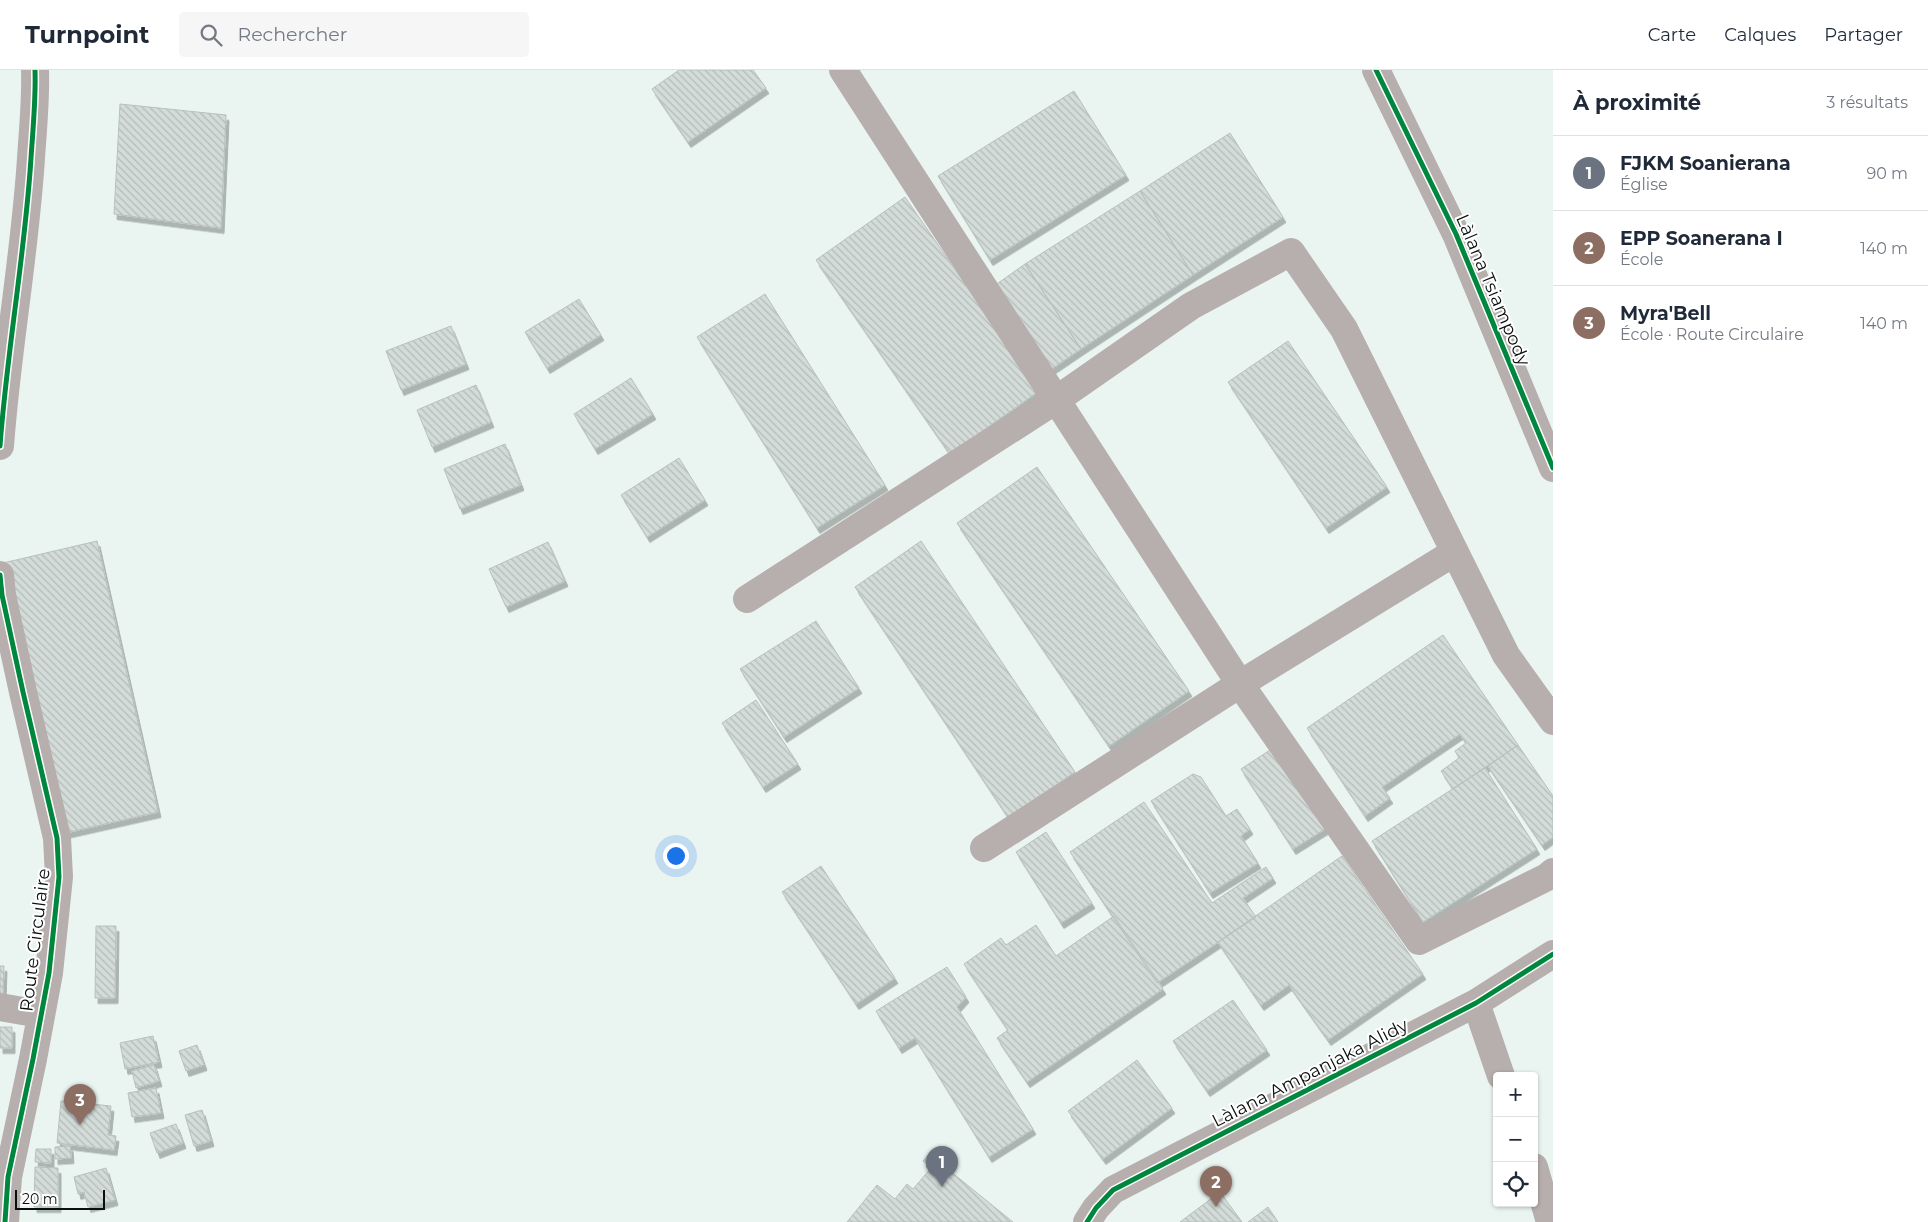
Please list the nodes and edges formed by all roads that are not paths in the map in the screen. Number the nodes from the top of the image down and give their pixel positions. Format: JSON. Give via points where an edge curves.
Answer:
{"nodes":[{"id":1,"x":35,"y":70,"type":"edge"},
{"id":2,"x":843,"y":70,"type":"edge"},
{"id":3,"x":1376,"y":70,"type":"edge"},
{"id":4,"x":1056,"y":400,"type":"junction"},
{"id":5,"x":0,"y":446,"type":"edge"},
{"id":6,"x":1553,"y":468,"type":"edge"},
{"id":7,"x":1455,"y":552,"type":"junction"},
{"id":8,"x":0,"y":575,"type":"edge"},
{"id":9,"x":748,"y":599,"type":"dead end"},
{"id":10,"x":1240,"y":684,"type":"junction"},
{"id":11,"x":1553,"y":721,"type":"edge"},
{"id":12,"x":984,"y":848,"type":"dead end"},
{"id":13,"x":1553,"y":872,"type":"edge"},
{"id":14,"x":1553,"y":954,"type":"edge"},
{"id":15,"x":1476,"y":1003,"type":"junction"},
{"id":16,"x":0,"y":1007,"type":"edge"},
{"id":17,"x":40,"y":1014,"type":"junction"},
{"id":18,"x":1500,"y":1072,"type":"edge"},
{"id":19,"x":1538,"y":1182,"type":"edge"},
{"id":20,"x":5,"y":1222,"type":"edge"},
{"id":21,"x":1087,"y":1222,"type":"edge"},
{"id":22,"x":1550,"y":1222,"type":"edge"}],
"edges":[{"from":1,"to":5,"type":"street","via":[[28,215]]},
{"from":2,"to":4,"type":"street"},
{"from":3,"to":6,"type":"street","name":"Làlana Tsiampody","via":[[1456,234]]},
{"from":4,"to":7,"type":"street","via":[[1191,306],[1291,252],[1344,329]]},
{"from":4,"to":9,"type":"street"},
{"from":4,"to":10,"type":"street"},
{"from":7,"to":10,"type":"street"},
{"from":7,"to":11,"type":"street","via":[[1506,655]]},
{"from":8,"to":17,"type":"street","name":"Route Circulaire","via":[[21,684],[57,838],[59,877],[49,973]]},
{"from":10,"to":12,"type":"street"},
{"from":10,"to":13,"type":"street","via":[[1419,941],[1548,878]]},
{"from":14,"to":15,"type":"street","name":"Làlana Ampanjaka Alidy"},
{"from":15,"to":18,"type":"street"},
{"from":15,"to":21,"type":"street","name":"Làlana Ampanjaka Alidy","via":[[1113,1190]]},
{"from":16,"to":17,"type":"street"},
{"from":17,"to":20,"type":"street","name":"Route Circulaire","via":[[8,1176]]},
{"from":19,"to":22,"type":"street"}]}
